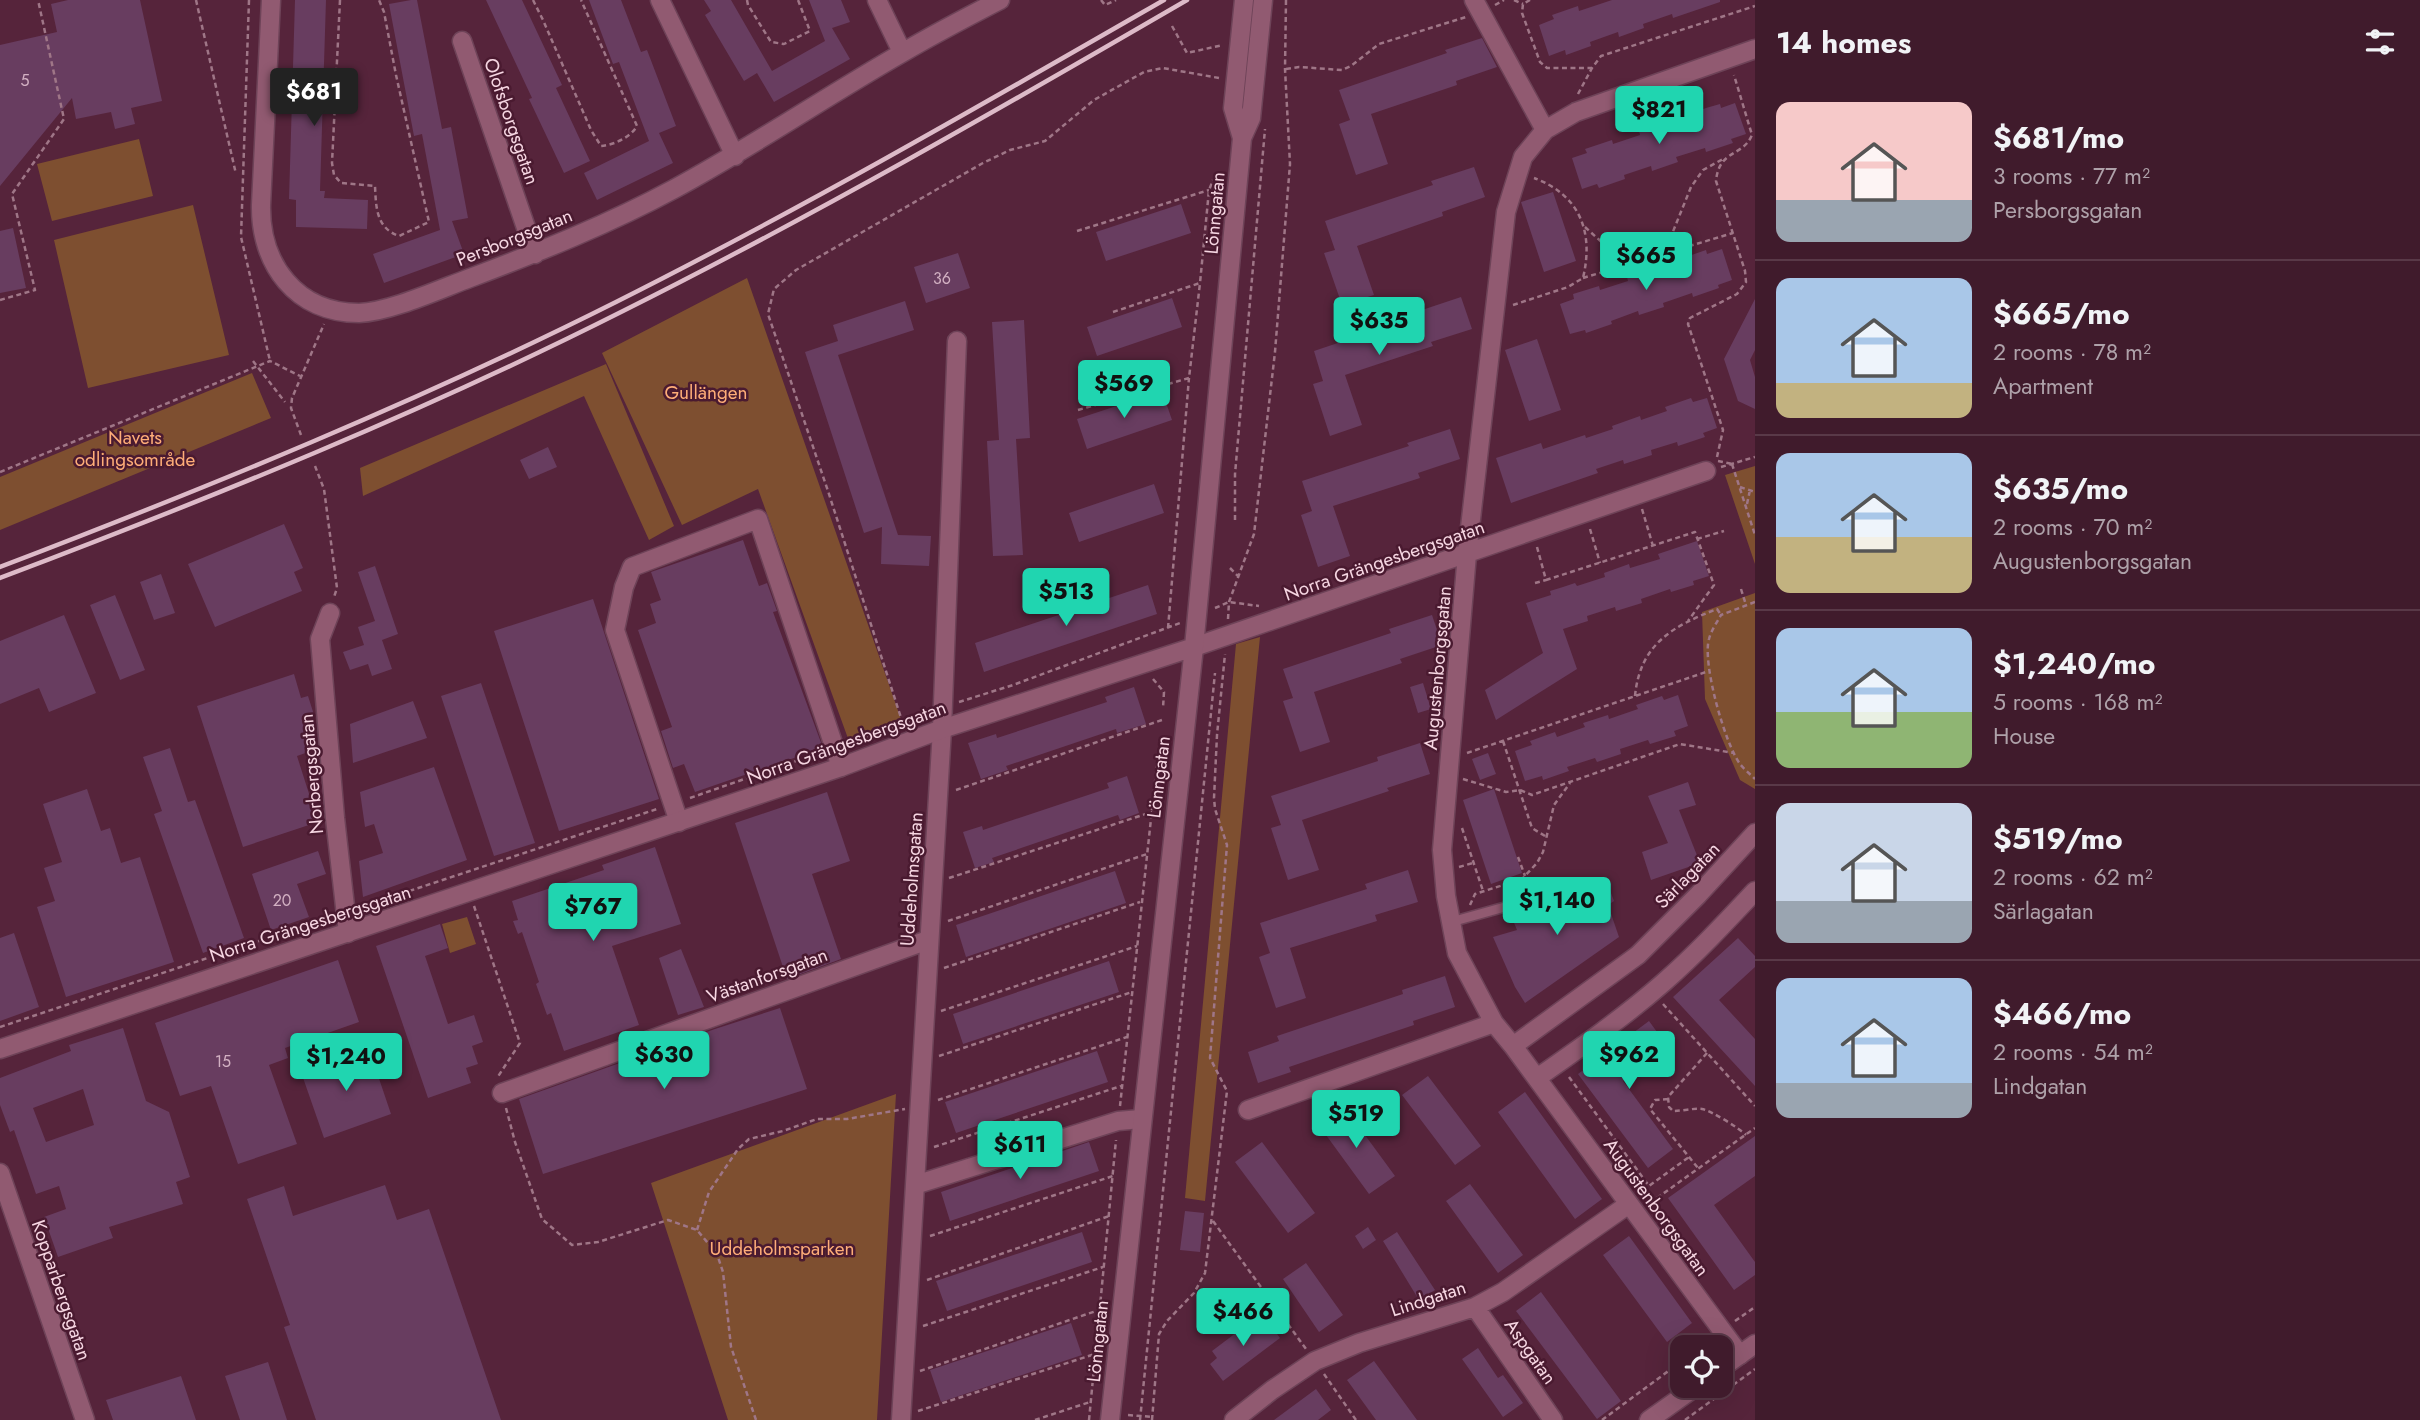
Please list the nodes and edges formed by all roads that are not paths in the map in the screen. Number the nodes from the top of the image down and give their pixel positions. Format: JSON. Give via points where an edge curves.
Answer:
{"nodes":[{"id":1,"x":271,"y":0,"type":"edge"},
{"id":2,"x":660,"y":0,"type":"edge"},
{"id":3,"x":877,"y":0,"type":"edge"},
{"id":4,"x":1000,"y":0,"type":"edge"},
{"id":5,"x":1244,"y":0,"type":"edge"},
{"id":6,"x":1263,"y":0,"type":"edge"},
{"id":7,"x":1478,"y":6,"type":"edge"},
{"id":8,"x":462,"y":41,"type":"dead end"},
{"id":9,"x":1755,"y":49,"type":"edge"},
{"id":10,"x":902,"y":52,"type":"junction"},
{"id":11,"x":1545,"y":130,"type":"junction"},
{"id":12,"x":1242,"y":138,"type":"junction"},
{"id":13,"x":735,"y":156,"type":"junction"},
{"id":14,"x":535,"y":254,"type":"junction"},
{"id":15,"x":957,"y":341,"type":"dead end"},
{"id":16,"x":1711,"y":466,"type":"road end"},
{"id":17,"x":1467,"y":554,"type":"junction"},
{"id":18,"x":330,"y":613,"type":"road end"},
{"id":19,"x":1194,"y":646,"type":"junction"},
{"id":20,"x":942,"y":729,"type":"junction"},
{"id":21,"x":841,"y":767,"type":"junction"},
{"id":22,"x":679,"y":822,"type":"junction"},
{"id":23,"x":1755,"y":833,"type":"edge"},
{"id":24,"x":1755,"y":891,"type":"edge"},
{"id":25,"x":1511,"y":905,"type":"dead end"},
{"id":26,"x":1458,"y":921,"type":"junction"},
{"id":27,"x":348,"y":933,"type":"junction"},
{"id":28,"x":928,"y":940,"type":"junction"},
{"id":29,"x":1494,"y":1023,"type":"junction"},
{"id":30,"x":1513,"y":1046,"type":"junction"},
{"id":31,"x":0,"y":1049,"type":"edge"},
{"id":32,"x":1537,"y":1078,"type":"junction"},
{"id":33,"x":503,"y":1095,"type":"road end"},
{"id":34,"x":1248,"y":1110,"type":"dead end"},
{"id":35,"x":1141,"y":1119,"type":"junction"},
{"id":36,"x":0,"y":1173,"type":"edge"},
{"id":37,"x":915,"y":1185,"type":"junction"},
{"id":38,"x":1633,"y":1209,"type":"junction"},
{"id":39,"x":1475,"y":1307,"type":"junction"},
{"id":40,"x":1748,"y":1351,"type":"edge"},
{"id":41,"x":1733,"y":1361,"type":"edge"},
{"id":42,"x":1680,"y":1398,"type":"edge"},
{"id":43,"x":908,"y":1416,"type":"edge"},
{"id":44,"x":85,"y":1420,"type":"edge"},
{"id":45,"x":1110,"y":1420,"type":"edge"},
{"id":46,"x":1234,"y":1420,"type":"edge"},
{"id":47,"x":1553,"y":1420,"type":"edge"},
{"id":48,"x":1649,"y":1420,"type":"edge"}],
"edges":[{"from":1,"to":14,"type":"street","name":"Persborgsgatan","via":[[262,233],[272,262],[292,288],[331,310],[360,313]]},
{"from":2,"to":13,"type":"street"},
{"from":3,"to":10,"type":"street"},
{"from":4,"to":10,"type":"street","name":"Persborgsgatan"},
{"from":5,"to":12,"type":"street","name":"Lönngatan","via":[[1233,108]]},
{"from":6,"to":12,"type":"street","name":"Lönngatan","via":[[1251,118]]},
{"from":7,"to":11,"type":"street"},
{"from":8,"to":14,"type":"street","name":"Olofsborgsgatan"},
{"from":9,"to":11,"type":"street","name":"Augustenborgsgatan","via":[[1576,112]]},
{"from":10,"to":13,"type":"street","name":"Persborgsgatan"},
{"from":11,"to":17,"type":"street","name":"Augustenborgsgatan","via":[[1523,158],[1506,212]]},
{"from":12,"to":19,"type":"street","name":"Lönngatan"},
{"from":13,"to":14,"type":"street","name":"Persborgsgatan"},
{"from":15,"to":20,"type":"street","name":"Uddeholmsgatan"},
{"from":16,"to":17,"type":"street","name":"Norra Grängesbergsgatan"},
{"from":17,"to":19,"type":"street","name":"Norra Grängesbergsgatan"},
{"from":17,"to":26,"type":"street","name":"Augustenborgsgatan","via":[[1442,850],[1446,896]]},
{"from":18,"to":27,"type":"street","name":"Norbergsgatan","via":[[320,639]]},
{"from":19,"to":20,"type":"street","name":"Norra Grängesbergsgatan"},
{"from":19,"to":35,"type":"street","name":"Lönngatan"},
{"from":20,"to":21,"type":"street","name":"Norra Grängesbergsgatan"},
{"from":20,"to":28,"type":"street","name":"Uddeholmsgatan"},
{"from":21,"to":22,"type":"street","name":"Norra Grängesbergsgatan"},
{"from":21,"to":22,"type":"street","via":[[758,519],[632,567],[624,587],[615,630]]},
{"from":22,"to":27,"type":"street","name":"Norra Grängesbergsgatan"},
{"from":23,"to":30,"type":"street","name":"Särlagatan","via":[[1638,955]]},
{"from":24,"to":32,"type":"street","via":[[1652,992]]},
{"from":25,"to":26,"type":"lane"},
{"from":26,"to":29,"type":"street","name":"Augustenborgsgatan","via":[[1457,953]]},
{"from":27,"to":31,"type":"street","name":"Norra Grängesbergsgatan"},
{"from":28,"to":33,"type":"street","name":"Västanforsgatan"},
{"from":28,"to":37,"type":"street","name":"Uddeholmsgatan"},
{"from":29,"to":30,"type":"street","name":"Augustenborgsgatan"},
{"from":29,"to":34,"type":"street"},
{"from":30,"to":32,"type":"street","name":"Augustenborgsgatan"},
{"from":32,"to":38,"type":"street","name":"Augustenborgsgatan"},
{"from":35,"to":37,"type":"street","via":[[1118,1121]]},
{"from":35,"to":45,"type":"street","name":"Lönngatan"},
{"from":36,"to":44,"type":"street","name":"Kopparbergsgatan"},
{"from":37,"to":43,"type":"street","name":"Uddeholmsgatan"},
{"from":38,"to":39,"type":"street","name":"Lindgatan"},
{"from":38,"to":40,"type":"street","name":"Augustenborgsgatan"},
{"from":39,"to":46,"type":"street","name":"Lindgatan","via":[[1359,1343],[1315,1362]]},
{"from":39,"to":47,"type":"street","name":"Aspgatan"},
{"from":40,"to":41,"type":"street"},
{"from":42,"to":48,"type":"street"}]}
